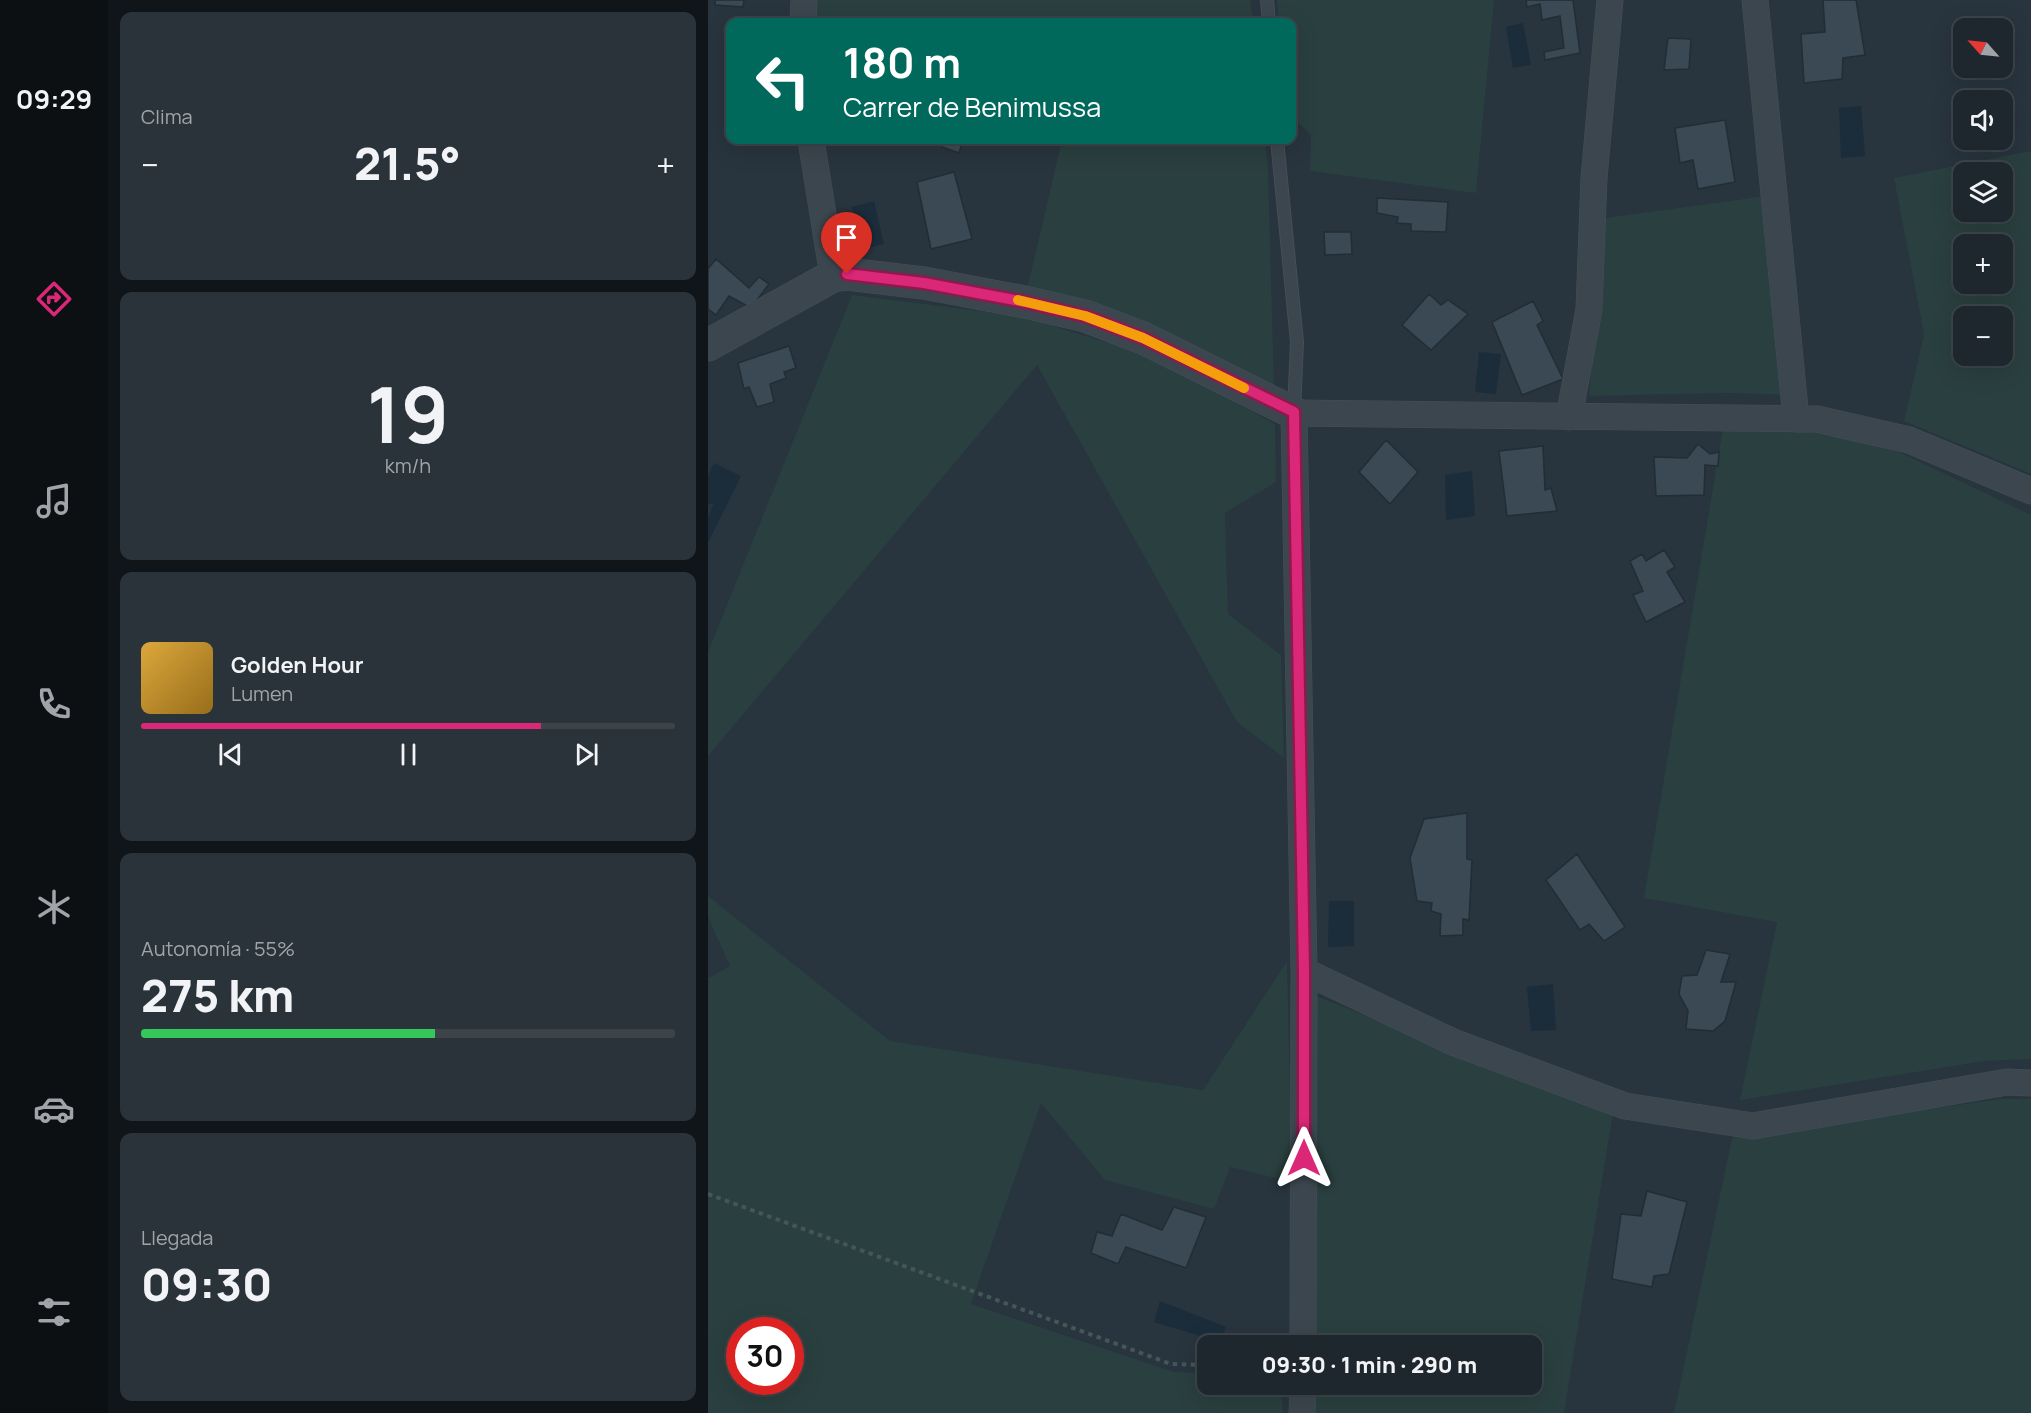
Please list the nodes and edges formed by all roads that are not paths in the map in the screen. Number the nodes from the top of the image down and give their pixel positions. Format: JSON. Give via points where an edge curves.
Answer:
{"nodes":[{"id":1,"x":804,"y":0,"type":"edge"},
{"id":2,"x":1267,"y":0,"type":"edge"},
{"id":3,"x":1610,"y":0,"type":"edge"},
{"id":4,"x":1755,"y":0,"type":"edge"},
{"id":5,"x":802,"y":18,"type":"edge"},
{"id":6,"x":1269,"y":18,"type":"edge"},
{"id":7,"x":812,"y":144,"type":"edge"},
{"id":8,"x":1277,"y":144,"type":"edge"},
{"id":9,"x":833,"y":276,"type":"junction"},
{"id":10,"x":708,"y":345,"type":"edge"},
{"id":11,"x":1294,"y":412,"type":"junction"},
{"id":12,"x":1569,"y":417,"type":"junction"},
{"id":13,"x":1796,"y":419,"type":"junction"},
{"id":14,"x":2031,"y":491,"type":"edge"},
{"id":15,"x":1304,"y":971,"type":"junction"},
{"id":16,"x":2031,"y":1083,"type":"edge"},
{"id":17,"x":1303,"y":1335,"type":"edge"},
{"id":18,"x":1303,"y":1395,"type":"edge"},
{"id":19,"x":1302,"y":1413,"type":"edge"}],
"edges":[{"from":1,"to":5,"type":"street"},
{"from":2,"to":6,"type":"lane"},
{"from":3,"to":12,"type":"street","via":[[1594,178],[1589,309]]},
{"from":4,"to":13,"type":"street"},
{"from":7,"to":9,"type":"street"},
{"from":8,"to":11,"type":"lane","via":[[1297,342]]},
{"from":9,"to":10,"type":"street"},
{"from":9,"to":11,"type":"street","via":[[847,274],[924,283],[1085,316],[1143,338]]},
{"from":11,"to":12,"type":"street"},
{"from":11,"to":15,"type":"street"},
{"from":12,"to":13,"type":"street"},
{"from":13,"to":14,"type":"street","via":[[1817,419],[1909,440]]},
{"from":15,"to":16,"type":"street","via":[[1453,1042],[1625,1106],[1754,1126],[2007,1082]]},
{"from":15,"to":17,"type":"street"},
{"from":18,"to":19,"type":"street"}]}
